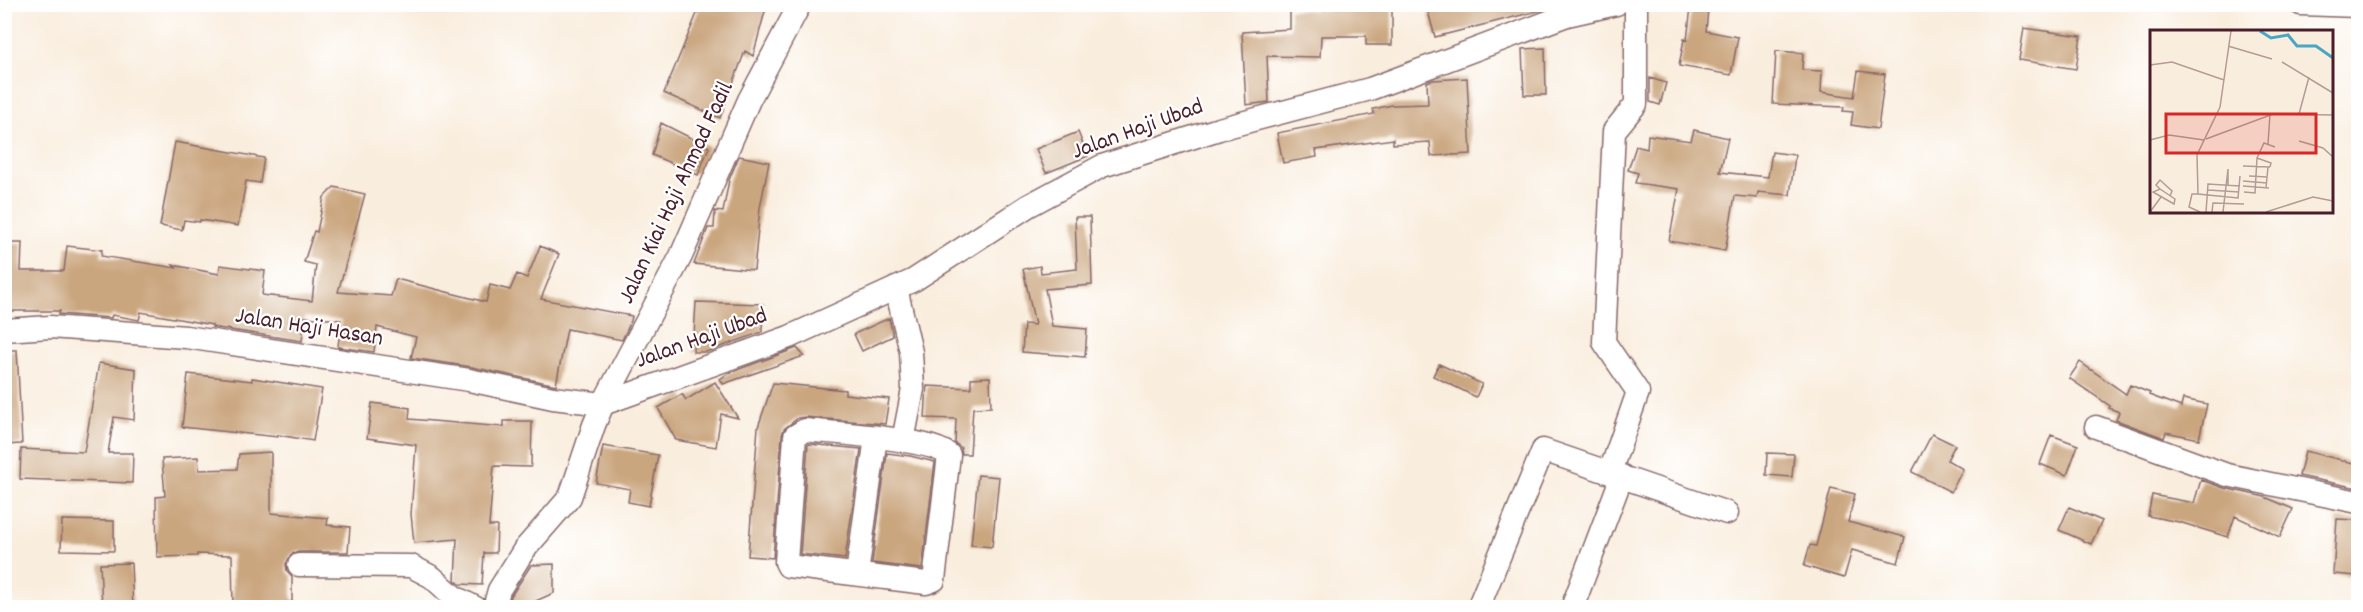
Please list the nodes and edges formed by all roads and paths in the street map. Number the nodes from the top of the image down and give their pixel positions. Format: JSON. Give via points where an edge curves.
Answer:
{"nodes":[{"id":1,"x":800,"y":4,"type":"edge"},
{"id":2,"x":1616,"y":4,"type":"edge"},
{"id":3,"x":1636,"y":4,"type":"edge"},
{"id":4,"x":2301,"y":4,"type":"edge"},
{"id":5,"x":2358,"y":6,"type":"edge"},
{"id":6,"x":896,"y":288,"type":"junction"},
{"id":7,"x":4,"y":330,"type":"edge"},
{"id":8,"x":603,"y":404,"type":"junction"},
{"id":9,"x":2096,"y":428,"type":"dead end"},
{"id":10,"x":876,"y":437,"type":"junction"},
{"id":11,"x":903,"y":441,"type":"junction"},
{"id":12,"x":1616,"y":474,"type":"junction"},
{"id":13,"x":2358,"y":502,"type":"edge"},
{"id":14,"x":1727,"y":513,"type":"dead end"},
{"id":15,"x":298,"y":565,"type":"dead end"},
{"id":16,"x":857,"y":574,"type":"junction"},
{"id":17,"x":476,"y":608,"type":"edge"},
{"id":18,"x":494,"y":608,"type":"edge"},
{"id":19,"x":1478,"y":608,"type":"edge"},
{"id":20,"x":1572,"y":608,"type":"edge"}],
"edges":[{"from":1,"to":8,"type":"street","name":"Jalan Kiai Haji Ahmad Fadil","via":[[750,100],[681,256]]},
{"from":2,"to":6,"type":"street","name":"Jalan Haji Ubad","via":[[1568,15],[1370,89],[1219,129],[1102,166],[1028,206]]},
{"from":3,"to":12,"type":"street","via":[[1636,104],[1614,131],[1604,342],[1638,392]]},
{"from":4,"to":5,"type":"street"},
{"from":6,"to":8,"type":"street","name":"Jalan Haji Ubad","via":[[789,337]]},
{"from":6,"to":11,"type":"street","via":[[911,352],[913,389]]},
{"from":7,"to":8,"type":"street","name":"Jalan Haji Hasan","via":[[50,327],[186,337]]},
{"from":8,"to":18,"type":"street","name":"Jalan Kiai Haji Ahmad Fadil","via":[[570,497],[524,550],[499,590]]},
{"from":9,"to":13,"type":"street","via":[[2227,475]]},
{"from":10,"to":11,"type":"street"},
{"from":10,"to":16,"type":"street"},
{"from":10,"to":16,"type":"street","via":[[806,430],[795,436],[786,562],[790,567]]},
{"from":11,"to":16,"type":"street","via":[[949,455],[935,577],[926,583]]},
{"from":12,"to":14,"type":"street"},
{"from":12,"to":19,"type":"street","via":[[1544,450]]},
{"from":12,"to":20,"type":"street"},
{"from":15,"to":17,"type":"street","via":[[411,566]]}]}
